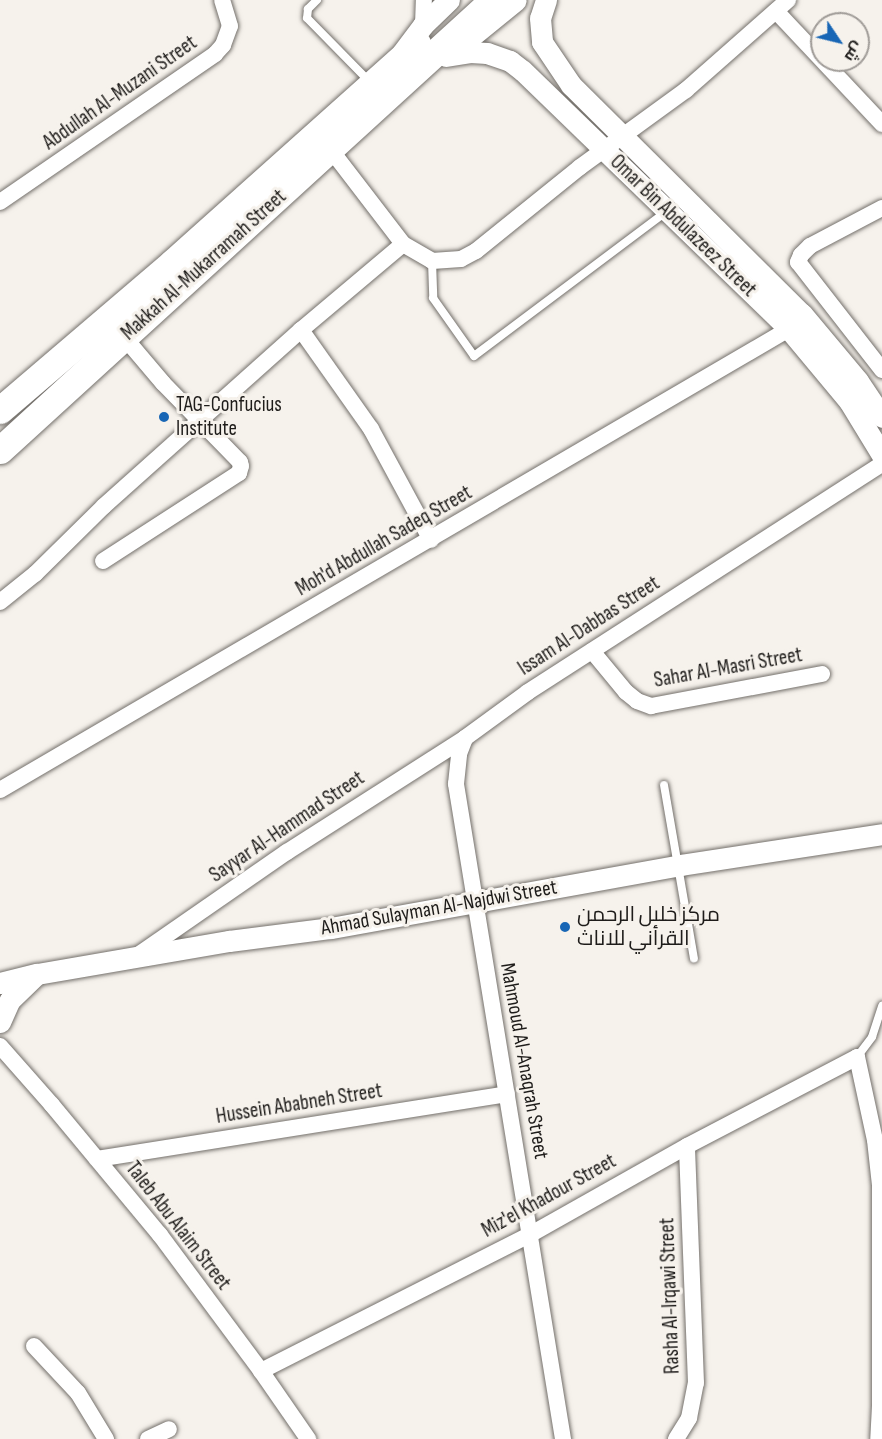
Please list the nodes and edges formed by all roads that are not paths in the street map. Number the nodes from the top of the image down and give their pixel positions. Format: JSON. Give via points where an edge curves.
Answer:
{"nodes":[{"id":1,"x":222,"y":0,"type":"edge"},
{"id":2,"x":317,"y":0,"type":"edge"},
{"id":3,"x":424,"y":0,"type":"edge"},
{"id":4,"x":449,"y":0,"type":"edge"},
{"id":5,"x":468,"y":0,"type":"edge"},
{"id":6,"x":494,"y":0,"type":"edge"},
{"id":7,"x":516,"y":0,"type":"edge"},
{"id":8,"x":546,"y":0,"type":"edge"},
{"id":9,"x":782,"y":6,"type":"edge"},
{"id":10,"x":423,"y":25,"type":"junction"},
{"id":11,"x":446,"y":56,"type":"junction"},
{"id":12,"x":390,"y":77,"type":"junction"},
{"id":13,"x":882,"y":124,"type":"edge"},
{"id":14,"x":622,"y":137,"type":"junction"},
{"id":15,"x":331,"y":150,"type":"junction"},
{"id":16,"x":603,"y":150,"type":"junction"},
{"id":17,"x":0,"y":202,"type":"edge"},
{"id":18,"x":882,"y":208,"type":"edge"},
{"id":19,"x":667,"y":211,"type":"junction"},
{"id":20,"x":403,"y":244,"type":"junction"},
{"id":21,"x":432,"y":261,"type":"junction"},
{"id":22,"x":789,"y":329,"type":"junction"},
{"id":23,"x":301,"y":330,"type":"junction"},
{"id":24,"x":124,"y":337,"type":"junction"},
{"id":25,"x":882,"y":370,"type":"edge"},
{"id":26,"x":0,"y":410,"type":"edge"},
{"id":27,"x":882,"y":417,"type":"edge"},
{"id":28,"x":200,"y":421,"type":"junction"},
{"id":29,"x":0,"y":450,"type":"edge"},
{"id":30,"x":882,"y":455,"type":"edge"},
{"id":31,"x":882,"y":464,"type":"edge"},
{"id":32,"x":431,"y":540,"type":"junction"},
{"id":33,"x":103,"y":561,"type":"dead end"},
{"id":34,"x":0,"y":602,"type":"edge"},
{"id":35,"x":592,"y":651,"type":"junction"},
{"id":36,"x":822,"y":674,"type":"dead end"},
{"id":37,"x":465,"y":738,"type":"junction"},
{"id":38,"x":664,"y":785,"type":"dead end"},
{"id":39,"x":0,"y":790,"type":"edge"},
{"id":40,"x":881,"y":834,"type":"edge"},
{"id":41,"x":680,"y":865,"type":"junction"},
{"id":42,"x":475,"y":904,"type":"junction"},
{"id":43,"x":135,"y":957,"type":"junction"},
{"id":44,"x":694,"y":958,"type":"dead end"},
{"id":45,"x":37,"y":974,"type":"junction"},
{"id":46,"x":0,"y":983,"type":"edge"},
{"id":47,"x":882,"y":1006,"type":"edge"},
{"id":48,"x":0,"y":1022,"type":"edge"},
{"id":49,"x":1,"y":1044,"type":"edge"},
{"id":50,"x":857,"y":1057,"type":"junction"},
{"id":51,"x":507,"y":1094,"type":"junction"},
{"id":52,"x":687,"y":1146,"type":"junction"},
{"id":53,"x":97,"y":1159,"type":"junction"},
{"id":54,"x":531,"y":1234,"type":"junction"},
{"id":55,"x":34,"y":1346,"type":"dead end"},
{"id":56,"x":261,"y":1371,"type":"junction"},
{"id":57,"x":169,"y":1429,"type":"dead end"},
{"id":58,"x":106,"y":1439,"type":"edge"},
{"id":59,"x":148,"y":1439,"type":"edge"},
{"id":60,"x":308,"y":1439,"type":"edge"},
{"id":61,"x":563,"y":1439,"type":"edge"},
{"id":62,"x":676,"y":1439,"type":"edge"},
{"id":63,"x":878,"y":1439,"type":"edge"}],
"edges":[{"from":1,"to":17,"type":"street","name":"Abdullah Al-Muzani Street","via":[[230,26],[215,54]]},
{"from":2,"to":12,"type":"lane","via":[[308,9],[307,18]]},
{"from":3,"to":10,"type":"street"},
{"from":4,"to":10,"type":"street","name":"Makkah Al-Mukarramah Street"},
{"from":5,"to":12,"type":"main road","name":"Makkah Al-Mukarramah Street"},
{"from":6,"to":12,"type":"main road","name":"Makkah Al-Mukarramah Street"},
{"from":7,"to":11,"type":"street","name":"Makkah Al-Mukarramah Street"},
{"from":8,"to":14,"type":"street","name":"Omar Bin Abdulazeez Street","via":[[540,30],[547,52],[571,85]]},
{"from":9,"to":13,"type":"street"},
{"from":9,"to":14,"type":"street","via":[[686,90]]},
{"from":10,"to":12,"type":"street","name":"Makkah Al-Mukarramah Street"},
{"from":11,"to":12,"type":"street","name":"Makkah Al-Mukarramah Street"},
{"from":11,"to":16,"type":"street","name":"Omar Bin Abdulazeez Street","via":[[488,53],[510,62],[555,100]]},
{"from":12,"to":15,"type":"main road","name":"Makkah Al-Mukarramah Street"},
{"from":12,"to":26,"type":"main road","name":"Makkah Al-Mukarramah Street"},
{"from":14,"to":16,"type":"street"},
{"from":14,"to":27,"type":"street","name":"Omar Bin Abdulazeez Street","via":[[802,314],[858,381]]},
{"from":15,"to":20,"type":"street"},
{"from":15,"to":24,"type":"main road","name":"Makkah Al-Mukarramah Street"},
{"from":16,"to":19,"type":"street","name":"Omar Bin Abdulazeez Street"},
{"from":16,"to":21,"type":"street","via":[[476,251],[461,259]]},
{"from":18,"to":25,"type":"street","via":[[810,246],[798,259]]},
{"from":19,"to":21,"type":"lane","via":[[474,356],[433,298]]},
{"from":19,"to":22,"type":"street","name":"Omar Bin Abdulazeez Street"},
{"from":20,"to":21,"type":"street"},
{"from":20,"to":23,"type":"street"},
{"from":22,"to":30,"type":"street","name":"Omar Bin Abdulazeez Street","via":[[839,387]]},
{"from":22,"to":32,"type":"street","name":"Moh'd Abdullah Sadeq Street"},
{"from":23,"to":28,"type":"street"},
{"from":23,"to":32,"type":"street","via":[[366,421]]},
{"from":24,"to":28,"type":"street"},
{"from":24,"to":29,"type":"main road","name":"Makkah Al-Mukarramah Street"},
{"from":28,"to":33,"type":"street","via":[[240,462],[239,472]]},
{"from":28,"to":34,"type":"street"},
{"from":31,"to":35,"type":"street","name":"Issam Al-Dabbas Street"},
{"from":32,"to":39,"type":"street","name":"Moh'd Abdullah Sadeq Street"},
{"from":35,"to":36,"type":"street","name":"Sahar Al-Masri Street","via":[[626,692],[651,706]]},
{"from":35,"to":37,"type":"street","name":"Issam Al-Dabbas Street"},
{"from":37,"to":42,"type":"street","via":[[456,784]]},
{"from":37,"to":43,"type":"street","name":"Sayyar Al-Hammad Street","via":[[287,852]]},
{"from":38,"to":41,"type":"lane"},
{"from":40,"to":41,"type":"street","name":"Ahmad Sulayman Al-Najdwi Street"},
{"from":41,"to":42,"type":"street","name":"Ahmad Sulayman Al-Najdwi Street"},
{"from":41,"to":44,"type":"lane"},
{"from":42,"to":43,"type":"street","name":"Ahmad Sulayman Al-Najdwi Street"},
{"from":42,"to":51,"type":"street","name":"Mahmoud Al-Anaqrah Street"},
{"from":43,"to":45,"type":"street","name":"Ahmad Sulayman Al-Najdwi Street"},
{"from":45,"to":46,"type":"street","name":"Ahmad Sulayman Al-Najdwi Street"},
{"from":45,"to":48,"type":"street","via":[[10,1000]]},
{"from":47,"to":50,"type":"lane","name":"Miz'el Khadour Street","via":[[872,1036]]},
{"from":49,"to":53,"type":"street","name":"Taleb Abu Alaim Street"},
{"from":50,"to":52,"type":"street","name":"Miz'el Khadour Street"},
{"from":50,"to":63,"type":"street","via":[[875,1140],[880,1185]]},
{"from":51,"to":53,"type":"street","name":"Hussein Ababneh Street"},
{"from":51,"to":54,"type":"street","name":"Mahmoud Al-Anaqrah Street"},
{"from":52,"to":54,"type":"street","name":"Miz'el Khadour Street"},
{"from":52,"to":62,"type":"street","name":"Rasha Al-Irqawi Street","via":[[696,1383],[689,1418]]},
{"from":53,"to":56,"type":"street","name":"Taleb Abu Alaim Street","via":[[160,1235]]},
{"from":54,"to":56,"type":"street","name":"Miz'el Khadour Street"},
{"from":54,"to":61,"type":"street","name":"Mahmoud Al-Anaqrah Street"},
{"from":55,"to":58,"type":"street","via":[[78,1394]]},
{"from":56,"to":60,"type":"street","name":"Taleb Abu Alaim Street"},
{"from":57,"to":59,"type":"street"}]}
